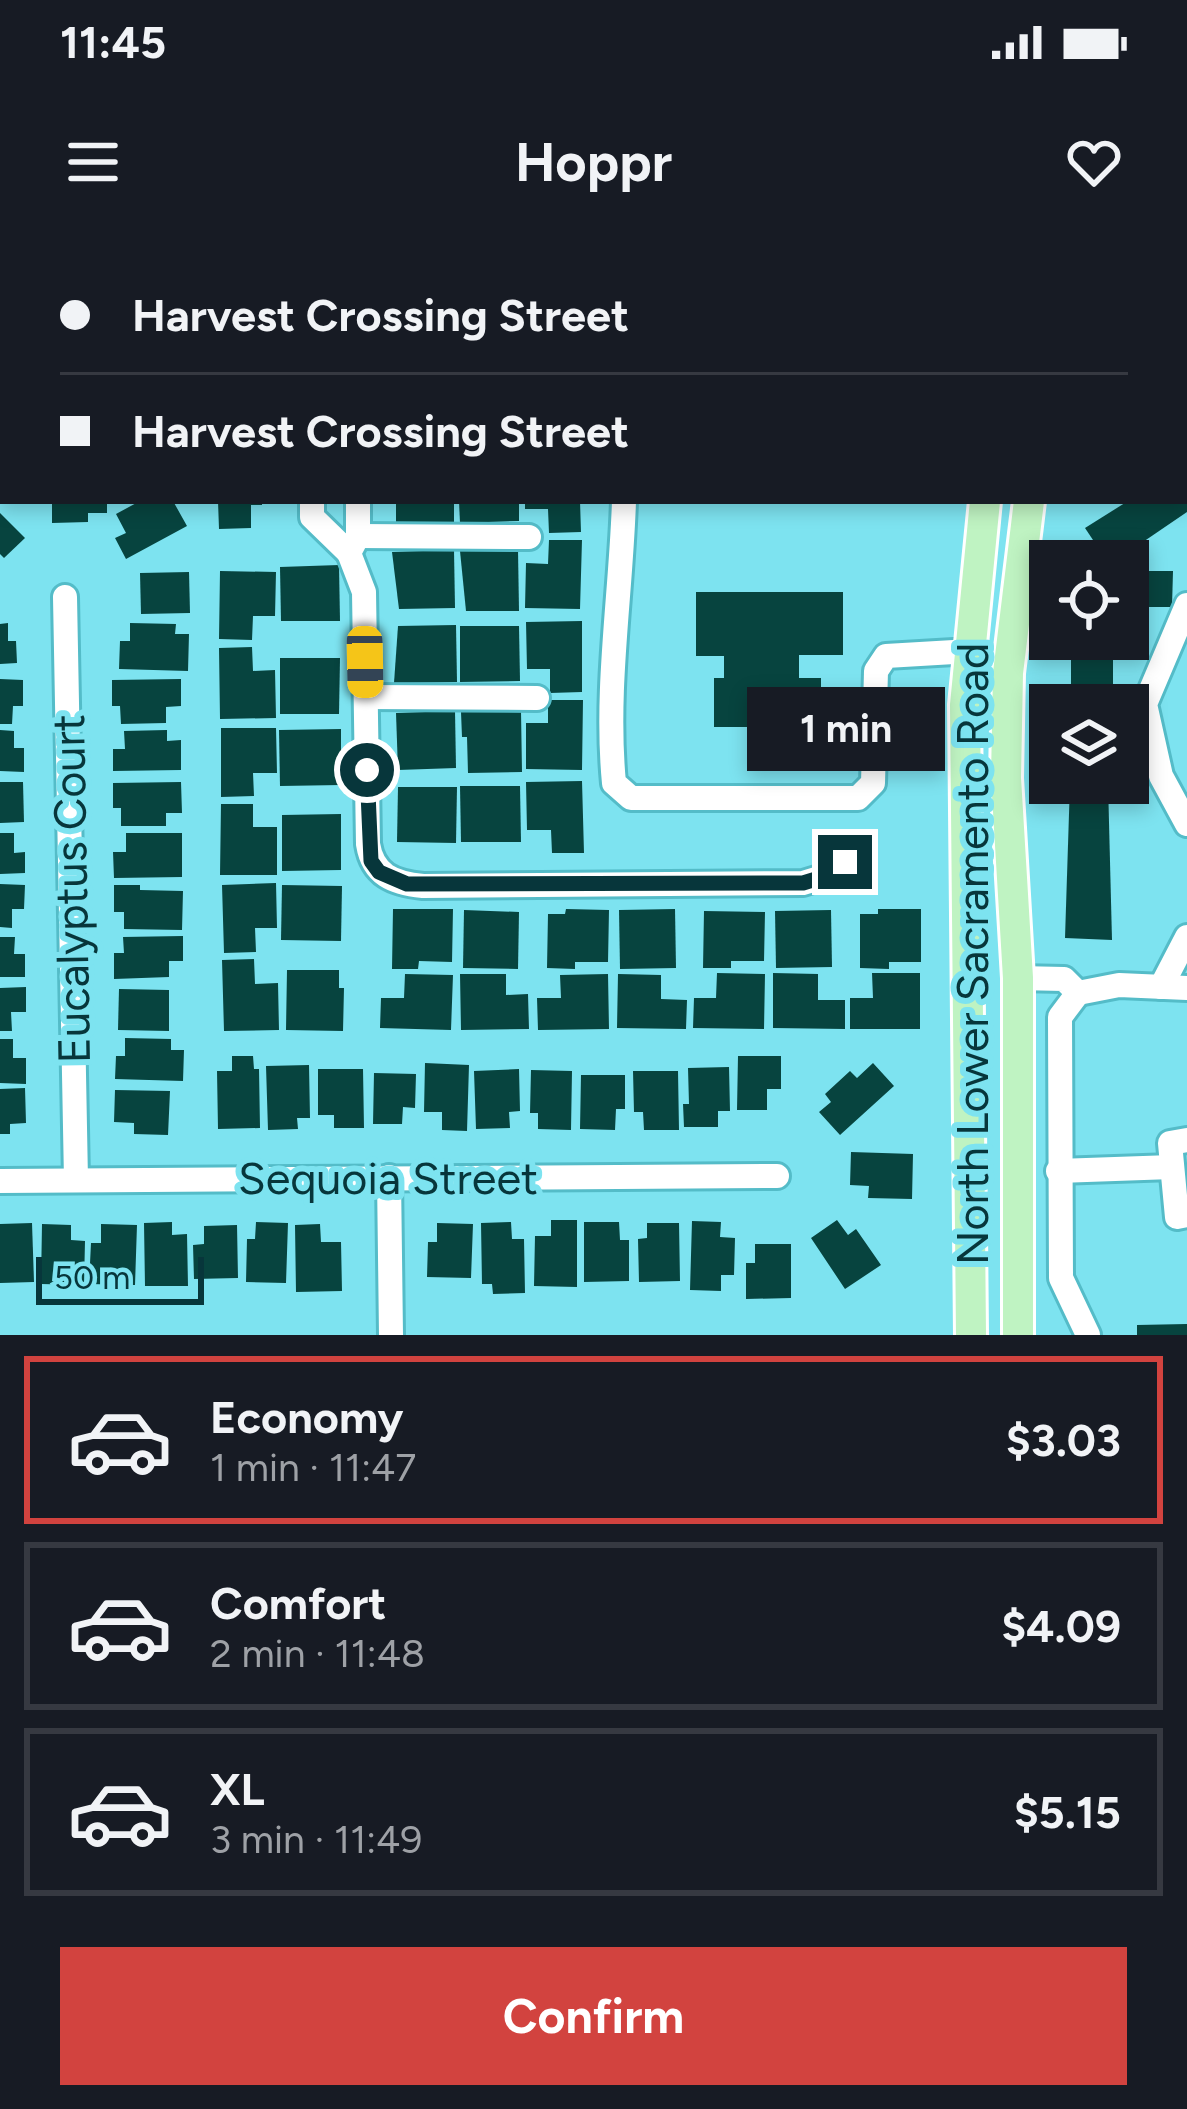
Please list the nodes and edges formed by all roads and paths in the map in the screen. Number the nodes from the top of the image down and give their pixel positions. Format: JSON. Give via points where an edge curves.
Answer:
{"nodes":[{"id":1,"x":312,"y":504,"type":"edge"},
{"id":2,"x":358,"y":504,"type":"edge"},
{"id":3,"x":624,"y":504,"type":"edge"},
{"id":4,"x":985,"y":504,"type":"edge"},
{"id":5,"x":1028,"y":504,"type":"edge"},
{"id":6,"x":529,"y":537,"type":"dead end"},
{"id":7,"x":354,"y":544,"type":"junction"},
{"id":8,"x":65,"y":597,"type":"dead end"},
{"id":9,"x":1187,"y":605,"type":"edge"},
{"id":10,"x":971,"y":651,"type":"junction"},
{"id":11,"x":366,"y":697,"type":"junction"},
{"id":12,"x":537,"y":698,"type":"dead end"},
{"id":13,"x":1187,"y":824,"type":"edge"},
{"id":14,"x":845,"y":862,"type":"dead end"},
{"id":15,"x":1187,"y":937,"type":"edge"},
{"id":16,"x":1018,"y":978,"type":"junction"},
{"id":17,"x":1161,"y":987,"type":"junction"},
{"id":18,"x":1187,"y":988,"type":"edge"},
{"id":19,"x":1078,"y":994,"type":"junction"},
{"id":20,"x":1187,"y":1140,"type":"edge"},
{"id":21,"x":1172,"y":1167,"type":"junction"},
{"id":22,"x":1058,"y":1171,"type":"junction"},
{"id":23,"x":777,"y":1176,"type":"dead end"},
{"id":24,"x":389,"y":1178,"type":"junction"},
{"id":25,"x":0,"y":1180,"type":"edge"},
{"id":26,"x":76,"y":1180,"type":"junction"},
{"id":27,"x":1187,"y":1215,"type":"edge"},
{"id":28,"x":970,"y":1219,"type":"junction"},
{"id":29,"x":391,"y":1335,"type":"edge"},
{"id":30,"x":971,"y":1335,"type":"edge"},
{"id":31,"x":991,"y":1335,"type":"edge"},
{"id":32,"x":1018,"y":1335,"type":"edge"},
{"id":33,"x":1088,"y":1335,"type":"edge"}],
"edges":[{"from":1,"to":7,"type":"street","via":[[312,517]]},
{"from":2,"to":7,"type":"street"},
{"from":3,"to":10,"type":"street","via":[[609,736],[614,783],[631,798],[858,798],[873,783],[876,671],[886,656]]},
{"from":4,"to":10,"type":"main road","name":"North Lower Sacramento Road"},
{"from":5,"to":16,"type":"main road","name":"North Lower Sacramento Road","via":[[1006,736]]},
{"from":6,"to":7,"type":"street"},
{"from":7,"to":11,"type":"street","via":[[364,592]]},
{"from":8,"to":26,"type":"street","name":"Eucalyptus Court"},
{"from":9,"to":13,"type":"street","via":[[1145,704],[1161,776]]},
{"from":10,"to":28,"type":"main road","name":"North Lower Sacramento Road"},
{"from":11,"to":12,"type":"street"},
{"from":11,"to":14,"type":"street","via":[[368,844],[371,861],[391,879],[423,886],[803,883]]},
{"from":15,"to":17,"type":"street"},
{"from":16,"to":19,"type":"street","via":[[1064,979]]},
{"from":16,"to":32,"type":"main road","name":"North Lower Sacramento Road"},
{"from":17,"to":18,"type":"street"},
{"from":17,"to":19,"type":"street"},
{"from":19,"to":22,"type":"street","via":[[1060,1017]]},
{"from":20,"to":21,"type":"street","via":[[1170,1143]]},
{"from":21,"to":22,"type":"street"},
{"from":21,"to":27,"type":"street","via":[[1177,1217]]},
{"from":22,"to":33,"type":"street","via":[[1061,1278]]},
{"from":23,"to":24,"type":"street","name":"Sequoia Street"},
{"from":24,"to":26,"type":"street","name":"Sequoia Street"},
{"from":24,"to":29,"type":"street"},
{"from":25,"to":26,"type":"street","name":"Sequoia Street"},
{"from":28,"to":30,"type":"main road","name":"North Lower Sacramento Road"},
{"from":28,"to":31,"type":"main road","via":[[988,1243]]}]}
